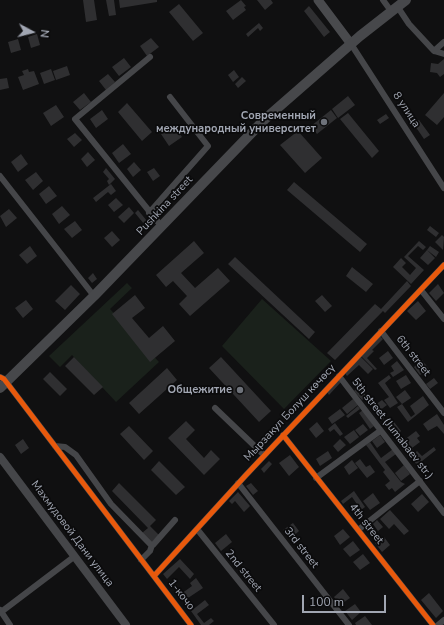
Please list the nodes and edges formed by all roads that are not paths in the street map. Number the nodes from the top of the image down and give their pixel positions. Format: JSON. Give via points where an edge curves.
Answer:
{"nodes":[{"id":1,"x":318,"y":0,"type":"edge"},
{"id":2,"x":383,"y":0,"type":"edge"},
{"id":3,"x":406,"y":0,"type":"edge"},
{"id":4,"x":394,"y":9,"type":"junction"},
{"id":5,"x":444,"y":42,"type":"edge"},
{"id":6,"x":350,"y":44,"type":"junction"},
{"id":7,"x":434,"y":51,"type":"junction"},
{"id":8,"x":444,"y":54,"type":"edge"},
{"id":9,"x":150,"y":57,"type":"dead end"},
{"id":10,"x":170,"y":97,"type":"dead end"},
{"id":11,"x":444,"y":173,"type":"edge"},
{"id":12,"x":0,"y":176,"type":"edge"},
{"id":13,"x":439,"y":179,"type":"junction"},
{"id":14,"x":444,"y":188,"type":"edge"},
{"id":15,"x":149,"y":213,"type":"junction"},
{"id":16,"x":162,"y":227,"type":"junction"},
{"id":17,"x":444,"y":265,"type":"edge"},
{"id":18,"x":421,"y":290,"type":"junction"},
{"id":19,"x":94,"y":296,"type":"junction"},
{"id":20,"x":444,"y":319,"type":"edge"},
{"id":21,"x":382,"y":331,"type":"junction"},
{"id":22,"x":339,"y":376,"type":"junction"},
{"id":23,"x":2,"y":382,"type":"edge"},
{"id":24,"x":215,"y":408,"type":"dead end"},
{"id":25,"x":444,"y":413,"type":"edge"},
{"id":26,"x":380,"y":431,"type":"junction"},
{"id":27,"x":283,"y":435,"type":"junction"},
{"id":28,"x":55,"y":446,"type":"junction"},
{"id":29,"x":264,"y":455,"type":"junction"},
{"id":30,"x":0,"y":457,"type":"edge"},
{"id":31,"x":316,"y":478,"type":"junction"},
{"id":32,"x":420,"y":481,"type":"junction"},
{"id":33,"x":238,"y":483,"type":"junction"},
{"id":34,"x":444,"y":513,"type":"edge"},
{"id":35,"x":175,"y":520,"type":"dead end"},
{"id":36,"x":197,"y":529,"type":"junction"},
{"id":37,"x":358,"y":530,"type":"junction"},
{"id":38,"x":152,"y":545,"type":"junction"},
{"id":39,"x":75,"y":556,"type":"junction"},
{"id":40,"x":141,"y":560,"type":"junction"},
{"id":41,"x":154,"y":576,"type":"junction"},
{"id":42,"x":1,"y":611,"type":"edge"},
{"id":43,"x":444,"y":620,"type":"edge"},
{"id":44,"x":123,"y":624,"type":"edge"},
{"id":45,"x":10,"y":625,"type":"edge"},
{"id":46,"x":192,"y":625,"type":"edge"},
{"id":47,"x":274,"y":625,"type":"edge"},
{"id":48,"x":349,"y":625,"type":"edge"},
{"id":49,"x":433,"y":625,"type":"edge"},
{"id":50,"x":438,"y":625,"type":"edge"}],
"edges":[{"from":1,"to":6,"type":"main road"},
{"from":2,"to":4,"type":"street"},
{"from":3,"to":4,"type":"highway","name":"Pushkina street"},
{"from":4,"to":6,"type":"highway","name":"Pushkina street"},
{"from":4,"to":7,"type":"street"},
{"from":5,"to":7,"type":"street"},
{"from":6,"to":13,"type":"street","name":"8 улица"},
{"from":6,"to":16,"type":"highway","name":"Pushkina street","via":[[260,124]]},
{"from":7,"to":8,"type":"street"},
{"from":9,"to":15,"type":"street","via":[[75,119]]},
{"from":10,"to":15,"type":"street","via":[[208,146]]},
{"from":11,"to":13,"type":"street"},
{"from":12,"to":19,"type":"street"},
{"from":13,"to":14,"type":"street","name":"8 улица"},
{"from":15,"to":16,"type":"street"},
{"from":16,"to":19,"type":"highway","name":"Pushkina street"},
{"from":17,"to":18,"type":"street","name":"Мырзакул Болуш көчөсү"},
{"from":18,"to":20,"type":"street"},
{"from":18,"to":21,"type":"street","name":"Мырзакул Болуш көчөсү"},
{"from":19,"to":23,"type":"highway","name":"Pushkina street"},
{"from":21,"to":22,"type":"street","name":"Мырзакул Болуш көчөсү"},
{"from":21,"to":25,"type":"street","name":"6th street"},
{"from":22,"to":26,"type":"street","name":"5th street (Jumabaev str.)"},
{"from":22,"to":27,"type":"street","name":"Мырзакул Болуш көчөсү"},
{"from":23,"to":28,"type":"street","name":"1-кочо"},
{"from":24,"to":29,"type":"street"},
{"from":26,"to":31,"type":"street"},
{"from":26,"to":32,"type":"street","name":"5th street (Jumabaev str.)"},
{"from":27,"to":29,"type":"street","name":"Мырзакул Болуш көчөсү"},
{"from":27,"to":31,"type":"street","name":"4th street"},
{"from":28,"to":38,"type":"street","via":[[65,447],[76,455],[111,504]]},
{"from":28,"to":40,"type":"street","name":"1-кочо"},
{"from":29,"to":33,"type":"street","name":"Мырзакул Болуш көчөсү"},
{"from":30,"to":39,"type":"street","name":"Махмудовой Дани улица"},
{"from":31,"to":37,"type":"street","name":"4th street"},
{"from":32,"to":34,"type":"street","name":"5th street (Jumabaev str.)"},
{"from":32,"to":37,"type":"street"},
{"from":33,"to":36,"type":"street","name":"Мырзакул Болуш көчөсү"},
{"from":33,"to":48,"type":"street","name":"3rd street"},
{"from":35,"to":38,"type":"street"},
{"from":36,"to":41,"type":"street","name":"Мырзакул Болуш көчөсү"},
{"from":36,"to":47,"type":"street","name":"2nd street"},
{"from":37,"to":49,"type":"street","name":"4th street"},
{"from":38,"to":40,"type":"street"},
{"from":39,"to":42,"type":"street"},
{"from":39,"to":44,"type":"street","name":"Махмудовой Дани улица"},
{"from":40,"to":41,"type":"street","name":"1-кочо"},
{"from":41,"to":46,"type":"street","name":"1-кочо"},
{"from":42,"to":45,"type":"street"},
{"from":43,"to":50,"type":"street"}]}
